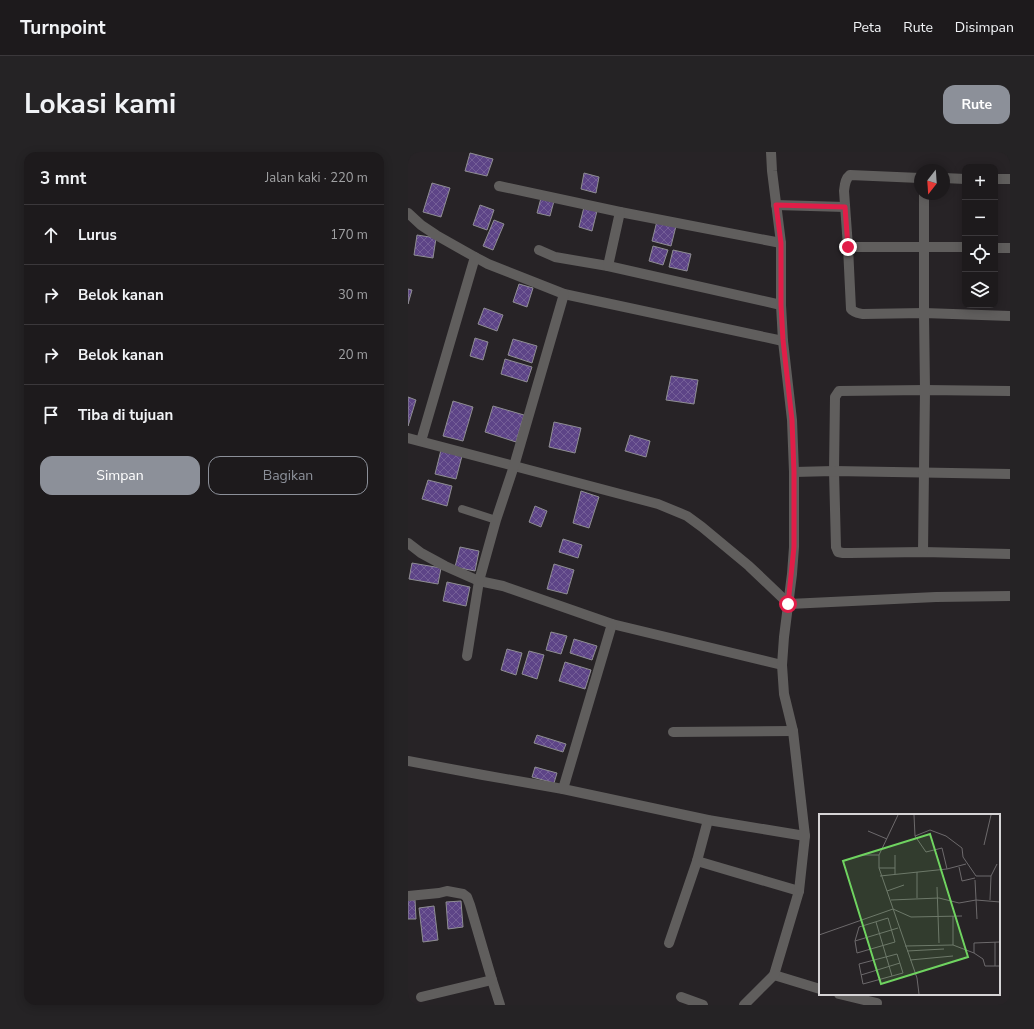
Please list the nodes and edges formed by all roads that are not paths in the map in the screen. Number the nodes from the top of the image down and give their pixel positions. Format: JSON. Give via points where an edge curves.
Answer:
{"nodes":[{"id":1,"x":771,"y":152,"type":"edge"},
{"id":2,"x":914,"y":178,"type":"edge"},
{"id":3,"x":950,"y":178,"type":"edge"},
{"id":4,"x":962,"y":179,"type":"edge"},
{"id":5,"x":998,"y":179,"type":"edge"},
{"id":6,"x":1010,"y":179,"type":"edge"},
{"id":7,"x":499,"y":186,"type":"dead end"},
{"id":8,"x":924,"y":200,"type":"edge"},
{"id":9,"x":776,"y":205,"type":"junction"},
{"id":10,"x":845,"y":207,"type":"junction"},
{"id":11,"x":620,"y":212,"type":"junction"},
{"id":12,"x":408,"y":213,"type":"edge"},
{"id":13,"x":781,"y":243,"type":"junction"},
{"id":14,"x":848,"y":247,"type":"junction"},
{"id":15,"x":924,"y":247,"type":"junction"},
{"id":16,"x":962,"y":247,"type":"edge"},
{"id":17,"x":998,"y":248,"type":"edge"},
{"id":18,"x":1010,"y":248,"type":"edge"},
{"id":19,"x":539,"y":250,"type":"dead end"},
{"id":20,"x":475,"y":257,"type":"junction"},
{"id":21,"x":608,"y":266,"type":"junction"},
{"id":22,"x":564,"y":294,"type":"junction"},
{"id":23,"x":781,"y":305,"type":"junction"},
{"id":24,"x":924,"y":314,"type":"junction"},
{"id":25,"x":1010,"y":316,"type":"edge"},
{"id":26,"x":783,"y":340,"type":"junction"},
{"id":27,"x":926,"y":390,"type":"junction"},
{"id":28,"x":1010,"y":391,"type":"edge"},
{"id":29,"x":408,"y":438,"type":"edge"},
{"id":30,"x":421,"y":441,"type":"junction"},
{"id":31,"x":514,"y":466,"type":"junction"},
{"id":32,"x":834,"y":471,"type":"junction"},
{"id":33,"x":794,"y":472,"type":"junction"},
{"id":34,"x":924,"y":472,"type":"junction"},
{"id":35,"x":1010,"y":474,"type":"edge"},
{"id":36,"x":462,"y":509,"type":"dead end"},
{"id":37,"x":496,"y":520,"type":"junction"},
{"id":38,"x":408,"y":543,"type":"edge"},
{"id":39,"x":923,"y":552,"type":"junction"},
{"id":40,"x":1010,"y":554,"type":"edge"},
{"id":41,"x":479,"y":581,"type":"junction"},
{"id":42,"x":1010,"y":596,"type":"edge"},
{"id":43,"x":788,"y":604,"type":"junction"},
{"id":44,"x":612,"y":624,"type":"junction"},
{"id":45,"x":467,"y":656,"type":"dead end"},
{"id":46,"x":782,"y":665,"type":"junction"},
{"id":47,"x":793,"y":731,"type":"junction"},
{"id":48,"x":673,"y":732,"type":"dead end"},
{"id":49,"x":408,"y":761,"type":"edge"},
{"id":50,"x":563,"y":789,"type":"junction"},
{"id":51,"x":708,"y":820,"type":"junction"},
{"id":52,"x":805,"y":836,"type":"junction"},
{"id":53,"x":697,"y":861,"type":"junction"},
{"id":54,"x":798,"y":891,"type":"junction"},
{"id":55,"x":408,"y":896,"type":"edge"},
{"id":56,"x":669,"y":943,"type":"dead end"},
{"id":57,"x":774,"y":975,"type":"junction"},
{"id":58,"x":492,"y":980,"type":"junction"},
{"id":59,"x":819,"y":989,"type":"edge"},
{"id":60,"x":844,"y":995,"type":"edge"},
{"id":61,"x":421,"y":997,"type":"dead end"},
{"id":62,"x":681,"y":997,"type":"dead end"},
{"id":63,"x":877,"y":1003,"type":"dead end"},
{"id":64,"x":500,"y":1005,"type":"edge"},
{"id":65,"x":703,"y":1005,"type":"edge"},
{"id":66,"x":744,"y":1005,"type":"edge"}],
"edges":[{"from":1,"to":9,"type":"street"},
{"from":2,"to":10,"type":"street","via":[[850,175],[845,182]]},
{"from":3,"to":4,"type":"street"},
{"from":5,"to":6,"type":"street"},
{"from":7,"to":11,"type":"street"},
{"from":8,"to":15,"type":"street"},
{"from":9,"to":10,"type":"street"},
{"from":9,"to":13,"type":"street"},
{"from":10,"to":14,"type":"street"},
{"from":11,"to":13,"type":"street"},
{"from":11,"to":21,"type":"street"},
{"from":12,"to":20,"type":"street","via":[[436,236]]},
{"from":13,"to":23,"type":"street"},
{"from":14,"to":15,"type":"street"},
{"from":14,"to":24,"type":"street","via":[[850,306],[853,312]]},
{"from":15,"to":16,"type":"street"},
{"from":15,"to":24,"type":"street"},
{"from":17,"to":18,"type":"street"},
{"from":19,"to":21,"type":"street","via":[[554,257]]},
{"from":20,"to":22,"type":"street"},
{"from":20,"to":30,"type":"street"},
{"from":21,"to":23,"type":"street"},
{"from":22,"to":26,"type":"street"},
{"from":22,"to":31,"type":"street"},
{"from":23,"to":26,"type":"street"},
{"from":24,"to":25,"type":"street"},
{"from":24,"to":27,"type":"street"},
{"from":26,"to":33,"type":"street","via":[[792,420]]},
{"from":27,"to":28,"type":"street"},
{"from":27,"to":32,"type":"street","via":[[837,392]]},
{"from":27,"to":34,"type":"street"},
{"from":29,"to":30,"type":"street"},
{"from":30,"to":31,"type":"street"},
{"from":31,"to":37,"type":"street"},
{"from":31,"to":43,"type":"street","via":[[658,504],[687,516],[749,566]]},
{"from":32,"to":33,"type":"street"},
{"from":32,"to":34,"type":"street"},
{"from":32,"to":39,"type":"street","via":[[838,552]]},
{"from":33,"to":43,"type":"street","via":[[794,547]]},
{"from":34,"to":35,"type":"street"},
{"from":34,"to":39,"type":"street"},
{"from":36,"to":37,"type":"lane"},
{"from":37,"to":41,"type":"street"},
{"from":38,"to":41,"type":"street","via":[[445,566]]},
{"from":39,"to":40,"type":"street"},
{"from":41,"to":44,"type":"street","via":[[502,586]]},
{"from":41,"to":45,"type":"street"},
{"from":42,"to":43,"type":"street"},
{"from":43,"to":46,"type":"street"},
{"from":44,"to":46,"type":"street"},
{"from":44,"to":50,"type":"street"},
{"from":46,"to":47,"type":"street","via":[[784,694]]},
{"from":47,"to":48,"type":"street"},
{"from":47,"to":52,"type":"street"},
{"from":49,"to":50,"type":"street"},
{"from":50,"to":51,"type":"street"},
{"from":51,"to":52,"type":"street"},
{"from":51,"to":53,"type":"street"},
{"from":52,"to":54,"type":"street"},
{"from":53,"to":54,"type":"street"},
{"from":53,"to":56,"type":"street"},
{"from":54,"to":57,"type":"street"},
{"from":55,"to":58,"type":"street","via":[[447,891],[467,897]]},
{"from":57,"to":59,"type":"street"},
{"from":57,"to":66,"type":"street"},
{"from":58,"to":61,"type":"street"},
{"from":58,"to":64,"type":"street"},
{"from":60,"to":63,"type":"street"},
{"from":62,"to":65,"type":"street"}]}
